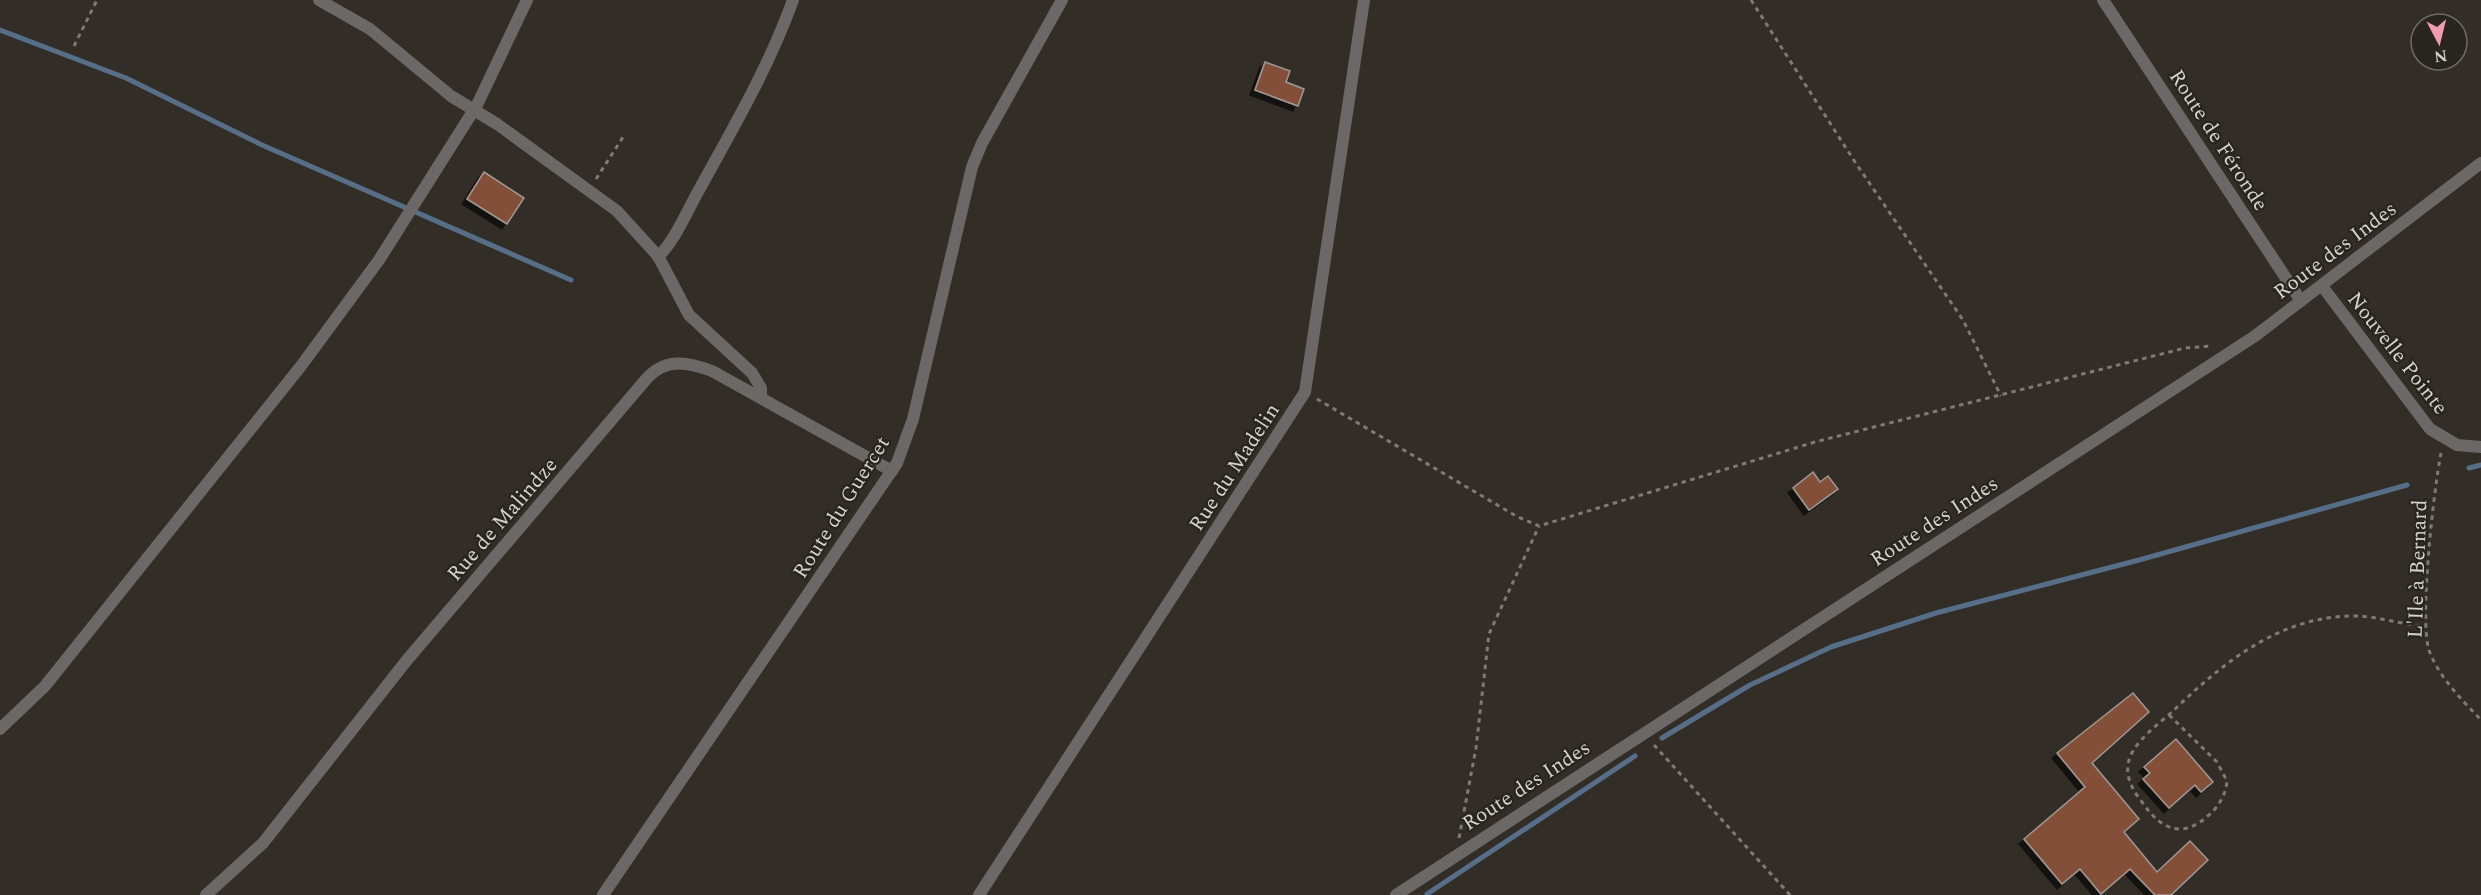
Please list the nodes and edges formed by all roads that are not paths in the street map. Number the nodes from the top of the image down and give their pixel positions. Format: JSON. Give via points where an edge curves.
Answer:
{"nodes":[{"id":1,"x":319,"y":0,"type":"edge"},
{"id":2,"x":527,"y":0,"type":"edge"},
{"id":3,"x":793,"y":0,"type":"edge"},
{"id":4,"x":1062,"y":0,"type":"edge"},
{"id":5,"x":1364,"y":0,"type":"edge"},
{"id":6,"x":2103,"y":0,"type":"edge"},
{"id":7,"x":474,"y":110,"type":"junction"},
{"id":8,"x":2481,"y":163,"type":"edge"},
{"id":9,"x":658,"y":257,"type":"junction"},
{"id":10,"x":2322,"y":286,"type":"junction"},
{"id":11,"x":2301,"y":301,"type":"junction"},
{"id":12,"x":761,"y":397,"type":"junction"},
{"id":13,"x":2481,"y":447,"type":"edge"},
{"id":14,"x":892,"y":471,"type":"junction"},
{"id":15,"x":0,"y":729,"type":"edge"},
{"id":16,"x":206,"y":895,"type":"edge"},
{"id":17,"x":603,"y":895,"type":"edge"},
{"id":18,"x":979,"y":895,"type":"edge"},
{"id":19,"x":1395,"y":895,"type":"edge"}],
"edges":[{"from":1,"to":7,"type":"street","via":[[370,29],[442,90]]},
{"from":2,"to":7,"type":"street"},
{"from":3,"to":9,"type":"street","via":[[750,97]]},
{"from":4,"to":14,"type":"street","name":"Route du Guercet","via":[[972,167],[913,419]]},
{"from":5,"to":18,"type":"street","name":"Rue du Madelin","via":[[1305,393]]},
{"from":6,"to":11,"type":"street","name":"Route de Féronde"},
{"from":7,"to":9,"type":"street","via":[[621,215]]},
{"from":7,"to":15,"type":"street","via":[[407,217],[301,366],[45,686]]},
{"from":8,"to":10,"type":"street","name":"Route des Indes"},
{"from":9,"to":12,"type":"street","via":[[689,315],[752,373],[762,391]]},
{"from":10,"to":11,"type":"street","name":"Route des Indes"},
{"from":10,"to":13,"type":"street","name":"Nouvelle Pointe","via":[[2430,429],[2457,445]]},
{"from":11,"to":19,"type":"street","name":"Route des Indes","via":[[2231,351]]},
{"from":12,"to":14,"type":"street","name":"Rue de Malindze"},
{"from":12,"to":16,"type":"street","name":"Rue de Malindze","via":[[732,380],[691,364],[671,363],[653,372],[407,660],[263,843]]},
{"from":14,"to":17,"type":"street","name":"Route du Guercet"}]}
